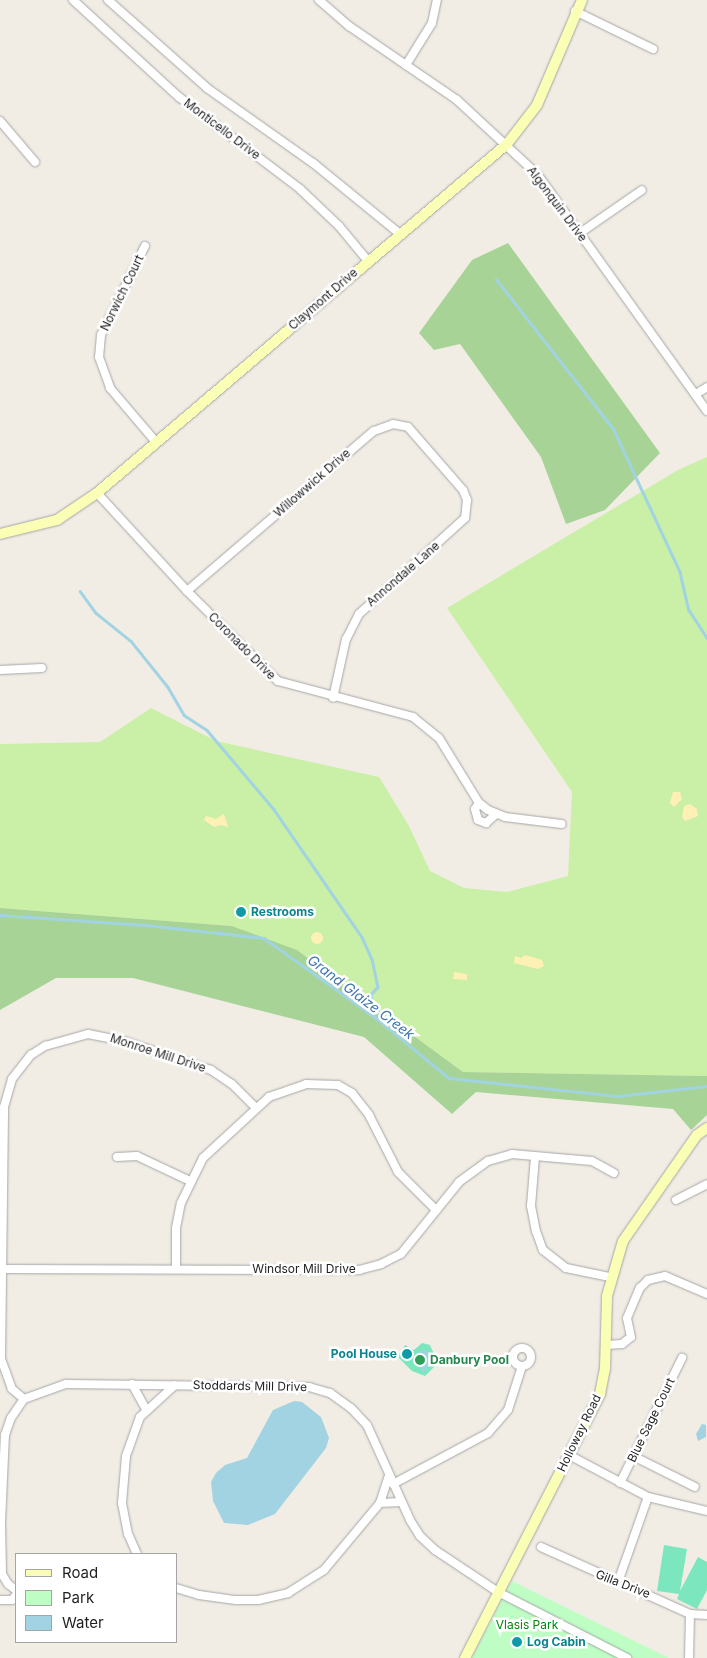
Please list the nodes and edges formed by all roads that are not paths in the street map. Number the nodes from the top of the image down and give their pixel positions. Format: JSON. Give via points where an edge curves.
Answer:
{"nodes":[{"id":1,"x":73,"y":0,"type":"edge"},
{"id":2,"x":108,"y":0,"type":"edge"},
{"id":3,"x":319,"y":0,"type":"edge"},
{"id":4,"x":437,"y":0,"type":"edge"},
{"id":5,"x":582,"y":0,"type":"edge"},
{"id":6,"x":575,"y":11,"type":"junction"},
{"id":7,"x":653,"y":49,"type":"dead end"},
{"id":8,"x":406,"y":64,"type":"junction"},
{"id":9,"x":0,"y":121,"type":"edge"},
{"id":10,"x":507,"y":144,"type":"junction"},
{"id":11,"x":35,"y":162,"type":"dead end"},
{"id":12,"x":642,"y":190,"type":"dead end"},
{"id":13,"x":580,"y":233,"type":"junction"},
{"id":14,"x":400,"y":234,"type":"junction"},
{"id":15,"x":145,"y":246,"type":"dead end"},
{"id":16,"x":368,"y":261,"type":"junction"},
{"id":17,"x":707,"y":387,"type":"edge"},
{"id":18,"x":696,"y":394,"type":"junction"},
{"id":19,"x":707,"y":411,"type":"edge"},
{"id":20,"x":156,"y":442,"type":"junction"},
{"id":21,"x":440,"y":462,"type":"joint"},
{"id":22,"x":97,"y":493,"type":"junction"},
{"id":23,"x":0,"y":534,"type":"edge"},
{"id":24,"x":187,"y":590,"type":"junction"},
{"id":25,"x":42,"y":668,"type":"dead end"},
{"id":26,"x":0,"y":670,"type":"edge"},
{"id":27,"x":333,"y":698,"type":"junction"},
{"id":28,"x":479,"y":803,"type":"junction"},
{"id":29,"x":495,"y":815,"type":"junction"},
{"id":30,"x":562,"y":824,"type":"dead end"},
{"id":31,"x":256,"y":1108,"type":"junction"},
{"id":32,"x":707,"y":1128,"type":"edge"},
{"id":33,"x":118,"y":1157,"type":"dead end"},
{"id":34,"x":535,"y":1157,"type":"junction"},
{"id":35,"x":614,"y":1174,"type":"dead end"},
{"id":36,"x":190,"y":1181,"type":"junction"},
{"id":37,"x":707,"y":1184,"type":"edge"},
{"id":38,"x":676,"y":1200,"type":"dead end"},
{"id":39,"x":436,"y":1210,"type":"junction"},
{"id":40,"x":176,"y":1268,"type":"junction"},
{"id":41,"x":3,"y":1269,"type":"junction"},
{"id":42,"x":610,"y":1276,"type":"junction"},
{"id":43,"x":707,"y":1294,"type":"edge"},
{"id":44,"x":607,"y":1345,"type":"junction"},
{"id":45,"x":682,"y":1358,"type":"dead end"},
{"id":46,"x":522,"y":1366,"type":"dead end"},
{"id":47,"x":132,"y":1384,"type":"junction"},
{"id":48,"x":175,"y":1385,"type":"junction"},
{"id":49,"x":24,"y":1399,"type":"junction"},
{"id":50,"x":146,"y":1409,"type":"junction"},
{"id":51,"x":569,"y":1455,"type":"junction"},
{"id":52,"x":633,"y":1456,"type":"junction"},
{"id":53,"x":389,"y":1475,"type":"junction"},
{"id":54,"x":620,"y":1483,"type":"junction"},
{"id":55,"x":393,"y":1484,"type":"junction"},
{"id":56,"x":695,"y":1487,"type":"dead end"},
{"id":57,"x":648,"y":1497,"type":"junction"},
{"id":58,"x":401,"y":1502,"type":"junction"},
{"id":59,"x":380,"y":1503,"type":"junction"},
{"id":60,"x":704,"y":1510,"type":"edge"},
{"id":61,"x":707,"y":1518,"type":"edge"},
{"id":62,"x":0,"y":1522,"type":"edge"},
{"id":63,"x":540,"y":1547,"type":"dead end"},
{"id":64,"x":137,"y":1553,"type":"edge"},
{"id":65,"x":1,"y":1575,"type":"edge"},
{"id":66,"x":618,"y":1582,"type":"junction"},
{"id":67,"x":15,"y":1589,"type":"edge"},
{"id":68,"x":178,"y":1589,"type":"edge"},
{"id":69,"x":498,"y":1592,"type":"junction"},
{"id":70,"x":15,"y":1596,"type":"edge"},
{"id":71,"x":0,"y":1600,"type":"edge"},
{"id":72,"x":690,"y":1614,"type":"junction"},
{"id":73,"x":707,"y":1615,"type":"edge"},
{"id":74,"x":465,"y":1658,"type":"edge"},
{"id":75,"x":627,"y":1658,"type":"edge"},
{"id":76,"x":689,"y":1658,"type":"edge"}],
"edges":[{"from":1,"to":16,"type":"street","name":"Monticello Drive","via":[[179,97],[300,189],[339,226]]},
{"from":2,"to":14,"type":"street","name":"Monticello Drive","via":[[207,88],[313,163]]},
{"from":3,"to":8,"type":"street","name":"Algonquin Drive","via":[[349,26]]},
{"from":4,"to":8,"type":"street","via":[[432,23]]},
{"from":5,"to":6,"type":"street","name":"Claymont Drive"},
{"from":6,"to":7,"type":"street"},
{"from":6,"to":10,"type":"street","name":"Claymont Drive","via":[[537,104]]},
{"from":8,"to":10,"type":"street","name":"Algonquin Drive","via":[[457,100]]},
{"from":9,"to":11,"type":"street"},
{"from":10,"to":13,"type":"street","name":"Algonquin Drive","via":[[538,175]]},
{"from":10,"to":14,"type":"street","name":"Claymont Drive"},
{"from":12,"to":13,"type":"street"},
{"from":13,"to":18,"type":"street","name":"Algonquin Drive"},
{"from":14,"to":16,"type":"street","name":"Claymont Drive"},
{"from":15,"to":20,"type":"street","name":"Norwich Court","via":[[101,335],[99,357],[110,388]]},
{"from":16,"to":20,"type":"street","name":"Claymont Drive"},
{"from":17,"to":18,"type":"street"},
{"from":18,"to":19,"type":"street","name":"Algonquin Drive"},
{"from":20,"to":22,"type":"street","name":"Claymont Drive"},
{"from":21,"to":24,"type":"street","name":"Willowwick Drive","via":[[408,427],[401,424],[383,426],[352,448]]},
{"from":21,"to":27,"type":"street","name":"Annondale Lane","via":[[463,490],[467,500],[465,518],[359,614],[346,639]]},
{"from":22,"to":23,"type":"street","name":"Claymont Drive","via":[[58,520]]},
{"from":22,"to":24,"type":"street","name":"Coronado Drive"},
{"from":24,"to":27,"type":"street","name":"Coronado Drive","via":[[278,681]]},
{"from":25,"to":26,"type":"street"},
{"from":27,"to":28,"type":"street","name":"Coronado Drive","via":[[401,713],[422,722],[446,748]]},
{"from":28,"to":29,"type":"street","name":"Coronado Drive"},
{"from":28,"to":29,"type":"street","name":"Coronado Drive","via":[[475,809],[478,820],[486,824]]},
{"from":29,"to":30,"type":"street","name":"Coronado Drive"},
{"from":31,"to":36,"type":"street","via":[[203,1158]]},
{"from":31,"to":39,"type":"street","via":[[269,1097],[306,1084],[338,1085],[352,1093],[369,1115],[398,1172]]},
{"from":31,"to":41,"type":"street","name":"Monroe Mill Drive","via":[[232,1084],[211,1070],[124,1041],[88,1034],[45,1046],[31,1055],[12,1079],[4,1107]]},
{"from":32,"to":42,"type":"street","name":"Holloway Road","via":[[697,1135],[622,1241]]},
{"from":33,"to":36,"type":"street","via":[[137,1156]]},
{"from":34,"to":35,"type":"street","name":"Windsor Mill Drive","via":[[592,1161]]},
{"from":34,"to":39,"type":"street","name":"Windsor Mill Drive","via":[[512,1154],[478,1166],[459,1182]]},
{"from":34,"to":42,"type":"street","via":[[532,1206],[536,1231],[544,1250],[566,1268]]},
{"from":36,"to":40,"type":"street","via":[[177,1217]]},
{"from":37,"to":38,"type":"street"},
{"from":39,"to":40,"type":"street","name":"Windsor Mill Drive","via":[[401,1254],[370,1268]]},
{"from":40,"to":41,"type":"street","name":"Windsor Mill Drive"},
{"from":41,"to":49,"type":"street","name":"Monroe Mill Drive","via":[[1,1359],[12,1389]]},
{"from":42,"to":44,"type":"street","name":"Holloway Road"},
{"from":43,"to":44,"type":"street","via":[[664,1276],[648,1280],[640,1288],[627,1318],[631,1337],[622,1344]]},
{"from":44,"to":51,"type":"street","name":"Holloway Road","via":[[600,1394]]},
{"from":45,"to":52,"type":"street","name":"Blue Sage Court"},
{"from":46,"to":55,"type":"street","via":[[508,1410],[488,1433]]},
{"from":47,"to":48,"type":"street","name":"Stoddards Mill Drive"},
{"from":47,"to":49,"type":"street","name":"Stoddards Mill Drive","via":[[66,1384]]},
{"from":47,"to":50,"type":"street"},
{"from":48,"to":50,"type":"street"},
{"from":48,"to":53,"type":"street","name":"Stoddards Mill Drive","via":[[309,1387],[330,1393],[367,1425]]},
{"from":49,"to":62,"type":"street","via":[[11,1418],[5,1435]]},
{"from":50,"to":64,"type":"street","via":[[126,1456],[121,1491],[128,1534]]},
{"from":51,"to":54,"type":"street"},
{"from":51,"to":69,"type":"street","name":"Holloway Road"},
{"from":52,"to":54,"type":"street","name":"Blue Sage Court"},
{"from":52,"to":56,"type":"street"},
{"from":53,"to":55,"type":"street","name":"Stoddards Mill Drive"},
{"from":53,"to":59,"type":"street"},
{"from":54,"to":57,"type":"street"},
{"from":55,"to":58,"type":"street","name":"Stoddards Mill Drive"},
{"from":57,"to":60,"type":"street"},
{"from":57,"to":66,"type":"street"},
{"from":58,"to":59,"type":"street"},
{"from":58,"to":69,"type":"street","name":"Stoddards Mill Drive","via":[[420,1536]]},
{"from":59,"to":68,"type":"street","via":[[324,1570],[288,1593],[258,1600],[236,1600]]},
{"from":60,"to":61,"type":"street"},
{"from":62,"to":65,"type":"street"},
{"from":63,"to":66,"type":"street","name":"Gilla Drive"},
{"from":65,"to":67,"type":"street"},
{"from":66,"to":72,"type":"street","name":"Gilla Drive","via":[[638,1588]]},
{"from":69,"to":74,"type":"street","name":"Holloway Road"},
{"from":69,"to":75,"type":"street","name":"Stoddards Mill Drive"},
{"from":70,"to":71,"type":"street","via":[[12,1600]]},
{"from":72,"to":73,"type":"street","name":"Gilla Drive"},
{"from":72,"to":76,"type":"street"}]}
